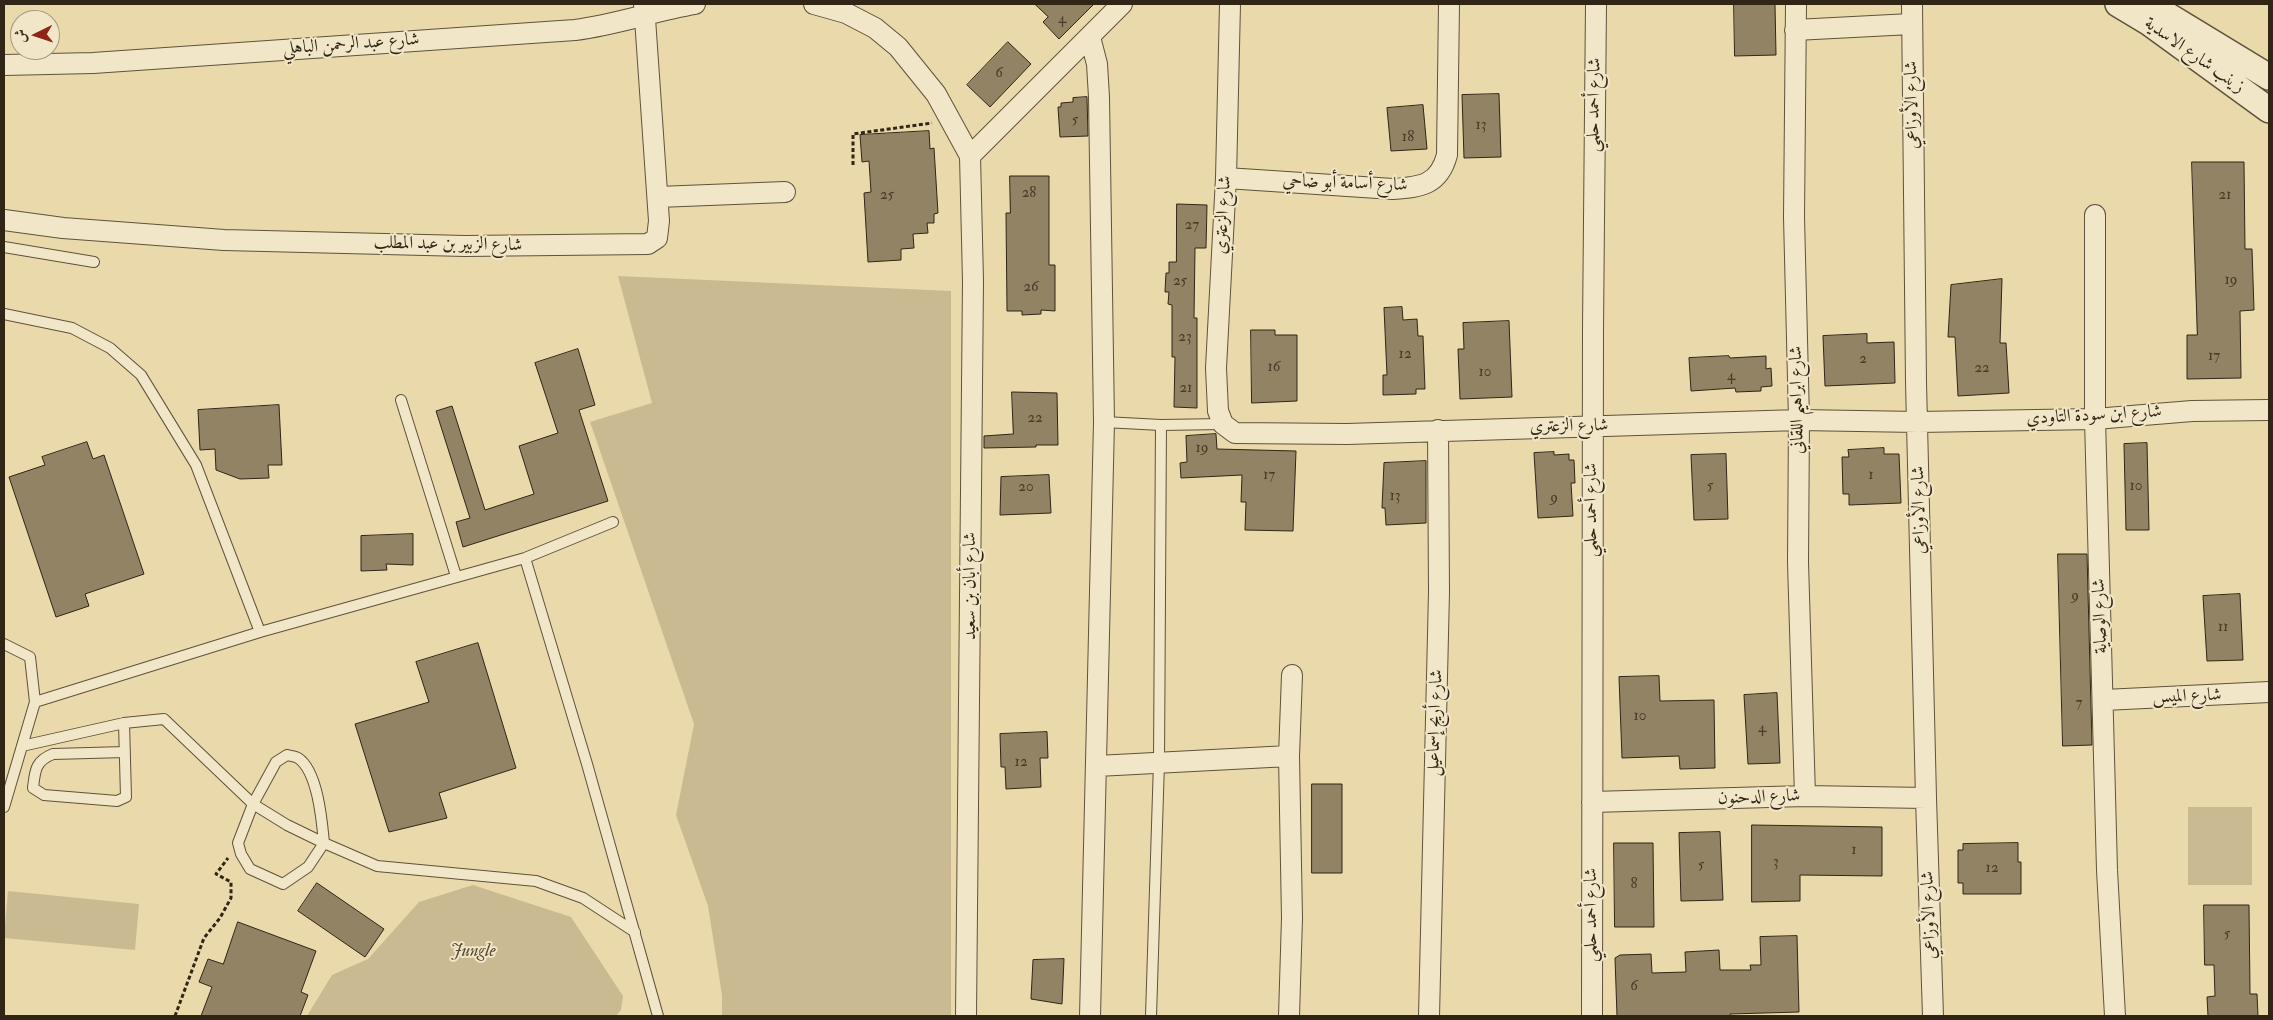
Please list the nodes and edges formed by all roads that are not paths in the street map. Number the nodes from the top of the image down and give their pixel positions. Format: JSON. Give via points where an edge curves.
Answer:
{"nodes":[{"id":1,"x":695,"y":4,"type":"edge"},
{"id":2,"x":814,"y":4,"type":"edge"},
{"id":3,"x":1122,"y":4,"type":"edge"},
{"id":4,"x":1230,"y":4,"type":"edge"},
{"id":5,"x":1449,"y":4,"type":"edge"},
{"id":6,"x":1596,"y":4,"type":"edge"},
{"id":7,"x":1796,"y":4,"type":"edge"},
{"id":8,"x":1912,"y":4,"type":"edge"},
{"id":9,"x":2118,"y":4,"type":"edge"},
{"id":10,"x":2148,"y":4,"type":"edge"},
{"id":11,"x":645,"y":9,"type":"edge"},
{"id":12,"x":1911,"y":24,"type":"junction"},
{"id":13,"x":1795,"y":30,"type":"junction"},
{"id":14,"x":1090,"y":37,"type":"junction"},
{"id":15,"x":4,"y":65,"type":"edge"},
{"id":16,"x":2269,"y":76,"type":"edge"},
{"id":17,"x":2269,"y":110,"type":"edge"},
{"id":18,"x":970,"y":156,"type":"junction"},
{"id":19,"x":1226,"y":178,"type":"junction"},
{"id":20,"x":785,"y":192,"type":"dead end"},
{"id":21,"x":658,"y":197,"type":"junction"},
{"id":22,"x":2095,"y":215,"type":"dead end"},
{"id":23,"x":4,"y":220,"type":"edge"},
{"id":24,"x":4,"y":247,"type":"edge"},
{"id":25,"x":94,"y":262,"type":"dead end"},
{"id":26,"x":4,"y":314,"type":"edge"},
{"id":27,"x":401,"y":400,"type":"dead end"},
{"id":28,"x":2269,"y":410,"type":"edge"},
{"id":29,"x":2095,"y":419,"type":"junction"},
{"id":30,"x":1799,"y":420,"type":"junction"},
{"id":31,"x":1104,"y":422,"type":"junction"},
{"id":32,"x":1918,"y":422,"type":"junction"},
{"id":33,"x":1223,"y":424,"type":"junction"},
{"id":34,"x":1161,"y":425,"type":"junction"},
{"id":35,"x":1592,"y":426,"type":"junction"},
{"id":36,"x":1438,"y":430,"type":"junction"},
{"id":37,"x":613,"y":522,"type":"dead end"},
{"id":38,"x":525,"y":558,"type":"junction"},
{"id":39,"x":456,"y":576,"type":"junction"},
{"id":40,"x":260,"y":632,"type":"junction"},
{"id":41,"x":4,"y":644,"type":"edge"},
{"id":42,"x":1292,"y":675,"type":"dead end"},
{"id":43,"x":2269,"y":692,"type":"edge"},
{"id":44,"x":2104,"y":700,"type":"junction"},
{"id":45,"x":35,"y":702,"type":"junction"},
{"id":46,"x":124,"y":723,"type":"junction"},
{"id":47,"x":22,"y":746,"type":"junction"},
{"id":48,"x":125,"y":752,"type":"junction"},
{"id":49,"x":1290,"y":756,"type":"junction"},
{"id":50,"x":1159,"y":762,"type":"junction"},
{"id":51,"x":1097,"y":766,"type":"junction"},
{"id":52,"x":1805,"y":796,"type":"junction"},
{"id":53,"x":1926,"y":798,"type":"junction"},
{"id":54,"x":1592,"y":802,"type":"junction"},
{"id":55,"x":253,"y":804,"type":"junction"},
{"id":56,"x":4,"y":807,"type":"edge"},
{"id":57,"x":324,"y":843,"type":"junction"},
{"id":58,"x":635,"y":932,"type":"junction"},
{"id":59,"x":658,"y":1016,"type":"edge"},
{"id":60,"x":966,"y":1016,"type":"edge"},
{"id":61,"x":1090,"y":1016,"type":"edge"},
{"id":62,"x":1151,"y":1016,"type":"edge"},
{"id":63,"x":1288,"y":1016,"type":"edge"},
{"id":64,"x":1429,"y":1016,"type":"edge"},
{"id":65,"x":1592,"y":1016,"type":"edge"},
{"id":66,"x":1933,"y":1016,"type":"edge"},
{"id":67,"x":2115,"y":1016,"type":"edge"}],
"edges":[{"from":1,"to":11,"type":"street","name":"شارع عبد الرحمن الباهلي"},
{"from":2,"to":18,"type":"street","via":[[846,13],[875,28],[898,47],[936,94]]},
{"from":3,"to":14,"type":"street"},
{"from":4,"to":19,"type":"street","name":"شارع الزعتري"},
{"from":5,"to":19,"type":"street","name":"شارع أسامة أبو ضاحي","via":[[1447,155],[1440,173],[1433,180],[1410,188],[1393,189]]},
{"from":6,"to":35,"type":"street","name":"شارع أحمد حلمي"},
{"from":7,"to":13,"type":"street","name":"شارع ابراهيم اللقاني"},
{"from":8,"to":12,"type":"street","name":"شارع الأوزاعي"},
{"from":9,"to":17,"type":"street","name":"زينب شارع الاسدية","via":[[2148,22]]},
{"from":10,"to":16,"type":"street","name":"زينب شارع الاسدية"},
{"from":11,"to":15,"type":"street","name":"شارع عبد الرحمن الباهلي","via":[[619,23],[575,30],[93,63]]},
{"from":11,"to":21,"type":"street","name":"شارع الزبير بن عبد المطلب"},
{"from":12,"to":13,"type":"street"},
{"from":12,"to":32,"type":"street","name":"شارع الأوزاعي"},
{"from":13,"to":30,"type":"street","name":"شارع ابراهيم اللقاني","via":[[1794,217]]},
{"from":14,"to":18,"type":"street"},
{"from":14,"to":31,"type":"street","via":[[1097,64],[1099,97]]},
{"from":18,"to":60,"type":"street","name":"شارع أبان بن سعيد","via":[[972,301]]},
{"from":19,"to":33,"type":"street","name":"شارع الزعتري","via":[[1216,368],[1218,411]]},
{"from":20,"to":21,"type":"street"},
{"from":21,"to":23,"type":"street","name":"شارع الزبير بن عبد المطلب","via":[[657,238],[640,246],[465,246],[224,240],[63,228]]},
{"from":22,"to":29,"type":"street","name":"شارع الوصاية"},
{"from":24,"to":25,"type":"lane"},
{"from":26,"to":40,"type":"lane","via":[[72,328],[110,348],[141,375],[196,465]]},
{"from":27,"to":39,"type":"lane"},
{"from":28,"to":29,"type":"street","name":"شارع ابن سودة التاودي","via":[[2192,411]]},
{"from":29,"to":32,"type":"street","name":"شارع ابن سودة التاودي"},
{"from":29,"to":44,"type":"street","name":"شارع الوصاية"},
{"from":30,"to":32,"type":"street","name":"شارع الزعتري"},
{"from":30,"to":35,"type":"street","name":"شارع الزعتري"},
{"from":30,"to":52,"type":"street","name":"شارع ابراهيم اللقاني","via":[[1798,562]]},
{"from":31,"to":34,"type":"lane","name":"شارع الزعتري"},
{"from":31,"to":51,"type":"street"},
{"from":32,"to":53,"type":"street","name":"شارع الأوزاعي"},
{"from":33,"to":34,"type":"lane","name":"شارع الزعتري"},
{"from":33,"to":36,"type":"street","name":"شارع الزعتري","via":[[1235,433],[1259,434]]},
{"from":34,"to":50,"type":"lane"},
{"from":35,"to":36,"type":"street","name":"شارع الزعتري"},
{"from":35,"to":54,"type":"street","name":"شارع أحمد حلمي"},
{"from":36,"to":64,"type":"street","name":"شارع أريج إسماعيل","via":[[1439,592]]},
{"from":37,"to":38,"type":"lane"},
{"from":38,"to":39,"type":"lane"},
{"from":38,"to":58,"type":"lane"},
{"from":39,"to":40,"type":"lane"},
{"from":40,"to":45,"type":"lane"},
{"from":41,"to":45,"type":"lane","via":[[30,657]]},
{"from":42,"to":49,"type":"street"},
{"from":43,"to":44,"type":"street","name":"شارع الميس"},
{"from":44,"to":67,"type":"street","name":"شارع الوصاية","via":[[2107,870]]},
{"from":45,"to":47,"type":"lane"},
{"from":46,"to":47,"type":"lane"},
{"from":46,"to":48,"type":"lane"},
{"from":46,"to":55,"type":"lane","via":[[164,720]]},
{"from":47,"to":56,"type":"lane"},
{"from":48,"to":48,"type":"lane","via":[[126,797],[118,801],[44,795],[33,788],[36,766],[42,758],[53,754]]},
{"from":49,"to":50,"type":"street"},
{"from":49,"to":63,"type":"street","via":[[1292,918]]},
{"from":50,"to":51,"type":"street"},
{"from":50,"to":62,"type":"lane"},
{"from":51,"to":61,"type":"street"},
{"from":52,"to":53,"type":"street","name":"شارع الدحنون"},
{"from":52,"to":54,"type":"street","name":"شارع الدحنون"},
{"from":53,"to":66,"type":"street","name":"شارع الأوزاعي"},
{"from":54,"to":65,"type":"street","name":"شارع أحمد حلمي"},
{"from":55,"to":57,"type":"lane"},
{"from":55,"to":57,"type":"lane","via":[[276,762],[287,755],[298,758],[308,770],[320,802]]},
{"from":55,"to":57,"type":"lane","via":[[238,843],[250,869],[283,884],[308,867]]},
{"from":57,"to":58,"type":"lane","via":[[377,866],[536,881],[583,898]]},
{"from":58,"to":59,"type":"lane"}]}
